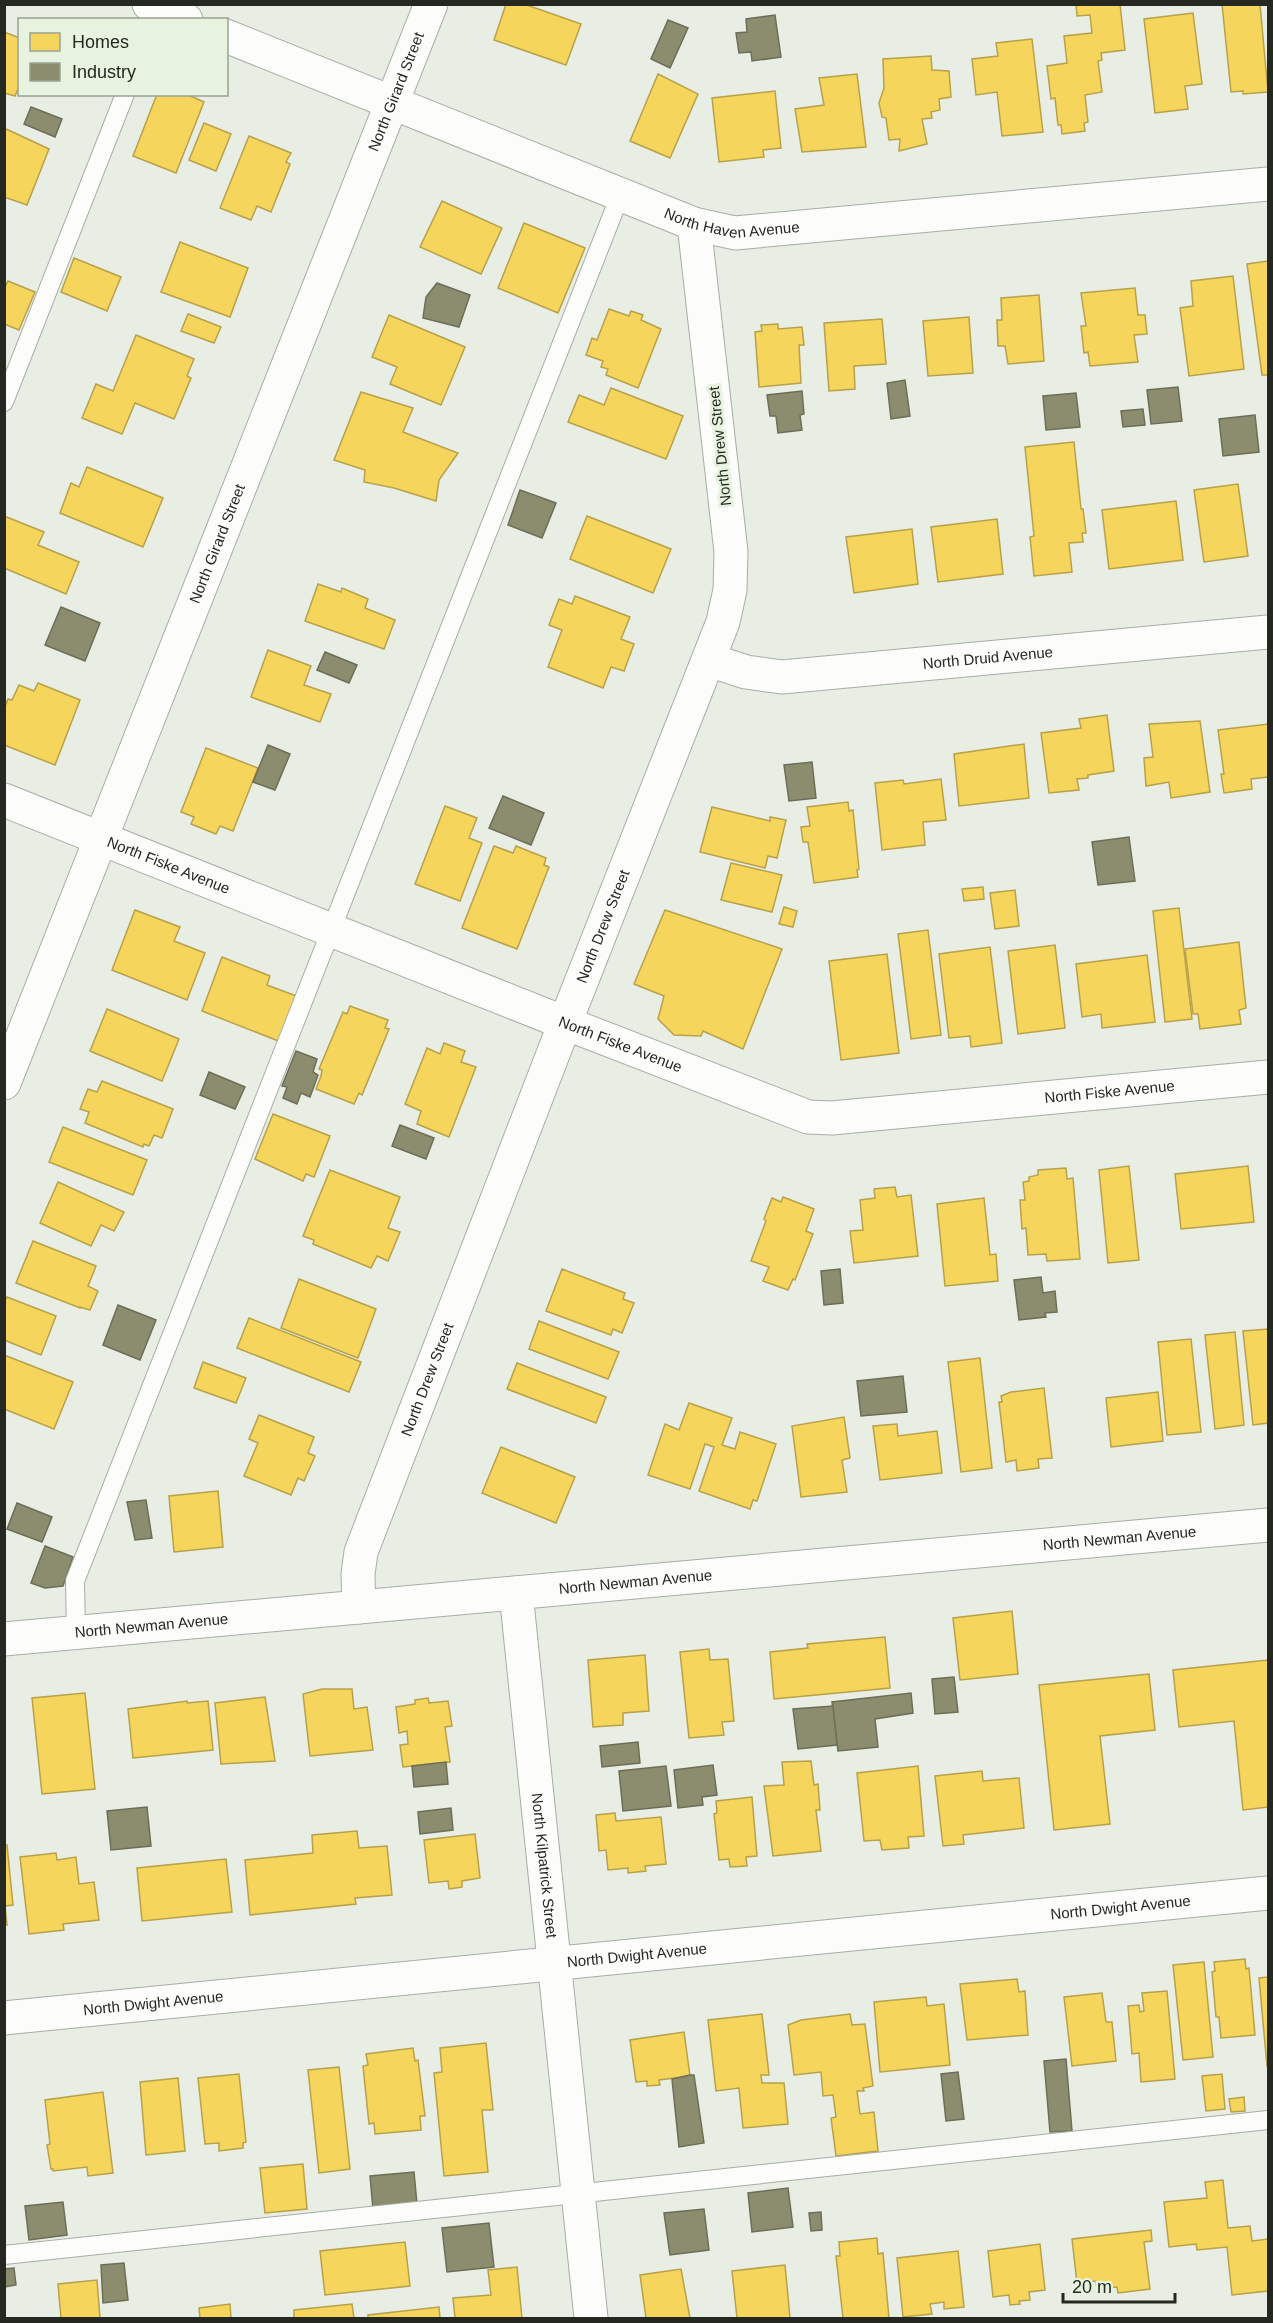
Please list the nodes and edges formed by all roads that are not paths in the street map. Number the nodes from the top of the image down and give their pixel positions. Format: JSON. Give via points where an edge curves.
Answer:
{"nodes":[{"id":1,"x":431,"y":4,"type":"edge"},
{"id":2,"x":228,"y":37,"type":"edge"},
{"id":3,"x":124,"y":96,"type":"edge"},
{"id":4,"x":392,"y":102,"type":"junction"},
{"id":5,"x":1269,"y":184,"type":"edge"},
{"id":6,"x":621,"y":193,"type":"junction"},
{"id":7,"x":694,"y":224,"type":"junction"},
{"id":8,"x":4,"y":402,"type":"edge"},
{"id":9,"x":1269,"y":632,"type":"edge"},
{"id":10,"x":709,"y":660,"type":"junction"},
{"id":11,"x":4,"y":800,"type":"edge"},
{"id":12,"x":101,"y":838,"type":"junction"},
{"id":13,"x":331,"y":930,"type":"junction"},
{"id":14,"x":565,"y":1023,"type":"junction"},
{"id":15,"x":1269,"y":1077,"type":"edge"},
{"id":16,"x":4,"y":1083,"type":"edge"},
{"id":17,"x":1269,"y":1524,"type":"edge"},
{"id":18,"x":516,"y":1593,"type":"junction"},
{"id":19,"x":359,"y":1607,"type":"junction"},
{"id":20,"x":76,"y":1633,"type":"junction"},
{"id":21,"x":4,"y":1639,"type":"edge"},
{"id":22,"x":1269,"y":1893,"type":"edge"},
{"id":23,"x":554,"y":1962,"type":"junction"},
{"id":24,"x":4,"y":2018,"type":"edge"},
{"id":25,"x":1269,"y":2120,"type":"edge"},
{"id":26,"x":579,"y":2194,"type":"junction"},
{"id":27,"x":4,"y":2255,"type":"edge"},
{"id":28,"x":591,"y":2319,"type":"edge"}],
"edges":[{"from":1,"to":4,"type":"street","name":"North Girard Street"},
{"from":2,"to":4,"type":"street","name":"North Haven Avenue"},
{"from":3,"to":8,"type":"lane"},
{"from":4,"to":6,"type":"street","name":"North Haven Avenue"},
{"from":4,"to":12,"type":"street","name":"North Girard Street"},
{"from":5,"to":7,"type":"street","name":"North Haven Avenue","via":[[735,233]]},
{"from":6,"to":7,"type":"street","name":"North Haven Avenue"},
{"from":6,"to":13,"type":"lane"},
{"from":7,"to":10,"type":"street","name":"North Drew Street","via":[[731,552],[728,601]]},
{"from":9,"to":10,"type":"street","name":"North Druid Avenue","via":[[782,677],[746,672]]},
{"from":10,"to":14,"type":"street","name":"North Drew Street"},
{"from":11,"to":12,"type":"street","name":"North Fiske Avenue"},
{"from":12,"to":13,"type":"street","name":"North Fiske Avenue"},
{"from":12,"to":16,"type":"street","name":"North Girard Street"},
{"from":13,"to":14,"type":"street","name":"North Fiske Avenue"},
{"from":13,"to":20,"type":"lane","via":[[75,1581]]},
{"from":14,"to":15,"type":"street","name":"North Fiske Avenue","via":[[808,1117],[832,1118]]},
{"from":14,"to":19,"type":"street","name":"North Drew Street","via":[[361,1552]]},
{"from":17,"to":18,"type":"street","name":"North Newman Avenue"},
{"from":18,"to":19,"type":"street","name":"North Newman Avenue"},
{"from":18,"to":23,"type":"street","name":"North Kilpatrick Street"},
{"from":19,"to":20,"type":"street","name":"North Newman Avenue"},
{"from":20,"to":21,"type":"street","name":"North Newman Avenue"},
{"from":22,"to":23,"type":"street","name":"North Dwight Avenue"},
{"from":23,"to":24,"type":"street","name":"North Dwight Avenue"},
{"from":23,"to":26,"type":"street","name":"North Kilpatrick Street"},
{"from":25,"to":26,"type":"lane"},
{"from":26,"to":27,"type":"lane"},
{"from":26,"to":28,"type":"street","name":"North Kilpatrick Street"}]}
